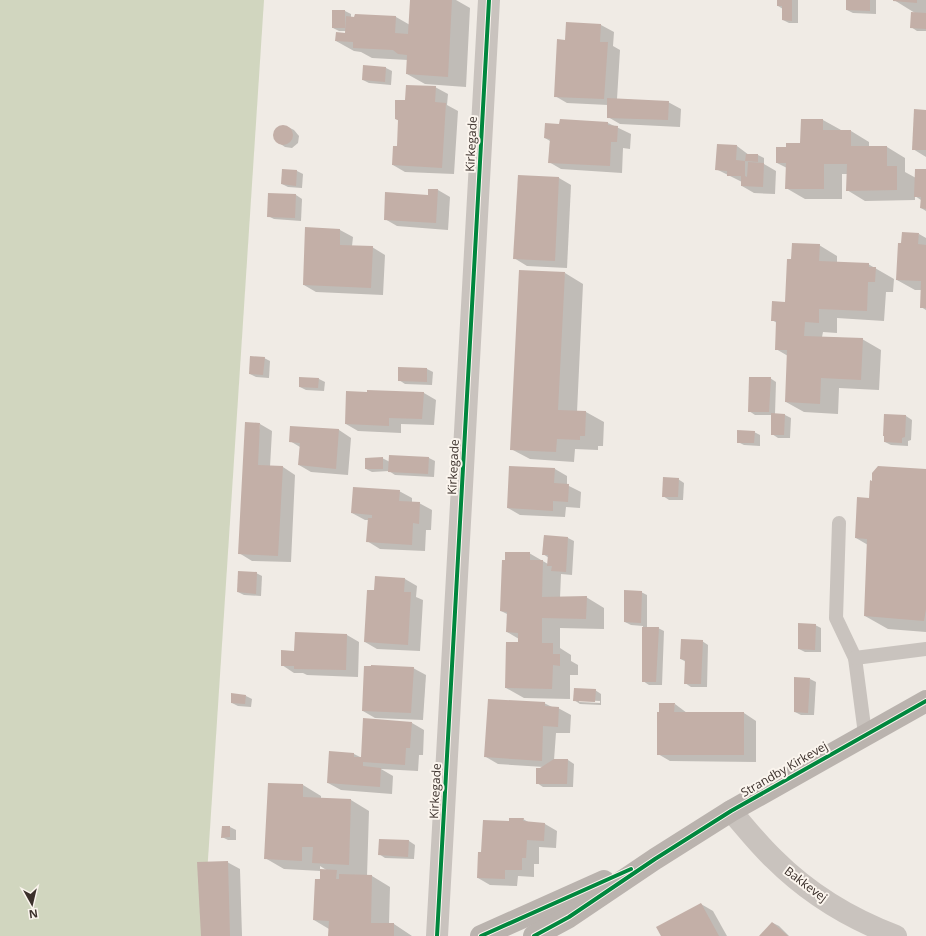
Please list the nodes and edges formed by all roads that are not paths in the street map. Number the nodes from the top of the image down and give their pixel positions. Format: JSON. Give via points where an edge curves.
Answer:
{"nodes":[{"id":1,"x":489,"y":0,"type":"edge"},
{"id":2,"x":840,"y":523,"type":"dead end"},
{"id":3,"x":926,"y":649,"type":"edge"},
{"id":4,"x":855,"y":658,"type":"junction"},
{"id":5,"x":926,"y":701,"type":"edge"},
{"id":6,"x":865,"y":734,"type":"junction"},
{"id":7,"x":731,"y":811,"type":"junction"},
{"id":8,"x":655,"y":858,"type":"junction"},
{"id":9,"x":437,"y":936,"type":"edge"},
{"id":10,"x":481,"y":936,"type":"edge"},
{"id":11,"x":534,"y":936,"type":"edge"},
{"id":12,"x":896,"y":936,"type":"edge"}],
"edges":[{"from":1,"to":9,"type":"street","name":"Kirkegade"},
{"from":2,"to":4,"type":"lane","via":[[836,618]]},
{"from":3,"to":4,"type":"lane"},
{"from":4,"to":6,"type":"lane"},
{"from":5,"to":6,"type":"street","name":"Strandby Kirkevej"},
{"from":6,"to":7,"type":"street","name":"Strandby Kirkevej"},
{"from":7,"to":8,"type":"street","name":"Strandby Kirkevej"},
{"from":7,"to":12,"type":"street","name":"Bakkevej","via":[[774,859],[815,894],[867,925]]},
{"from":8,"to":10,"type":"street","name":"Strandby Kirkevej"},
{"from":8,"to":11,"type":"street","name":"Strandby Kirkevej","via":[[569,917]]}]}
